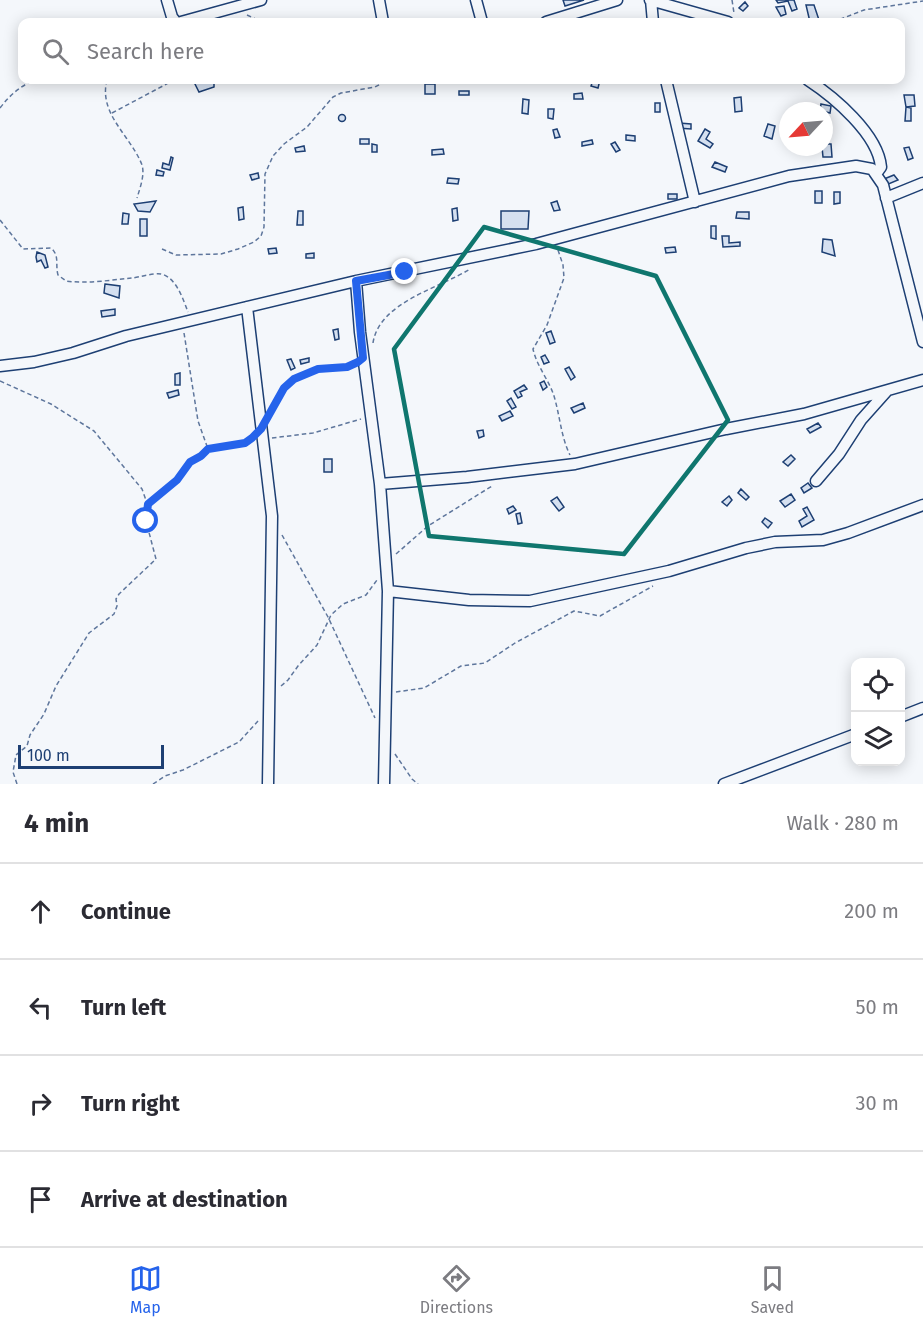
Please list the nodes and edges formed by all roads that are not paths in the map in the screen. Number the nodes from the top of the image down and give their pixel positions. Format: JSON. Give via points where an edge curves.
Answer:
{"nodes":[{"id":1,"x":167,"y":0,"type":"edge"},
{"id":2,"x":261,"y":0,"type":"edge"},
{"id":3,"x":379,"y":0,"type":"edge"},
{"id":4,"x":476,"y":0,"type":"edge"},
{"id":5,"x":617,"y":0,"type":"edge"},
{"id":6,"x":650,"y":0,"type":"edge"},
{"id":7,"x":173,"y":18,"type":"edge"},
{"id":8,"x":196,"y":18,"type":"edge"},
{"id":9,"x":382,"y":18,"type":"edge"},
{"id":10,"x":481,"y":18,"type":"edge"},
{"id":11,"x":559,"y":18,"type":"edge"},
{"id":12,"x":652,"y":18,"type":"edge"},
{"id":13,"x":714,"y":18,"type":"edge"},
{"id":14,"x":667,"y":84,"type":"edge"},
{"id":15,"x":813,"y":84,"type":"edge"},
{"id":16,"x":876,"y":174,"type":"junction"},
{"id":17,"x":923,"y":183,"type":"edge"},
{"id":18,"x":886,"y":198,"type":"junction"},
{"id":19,"x":695,"y":202,"type":"junction"},
{"id":20,"x":356,"y":281,"type":"junction"},
{"id":21,"x":247,"y":307,"type":"junction"},
{"id":22,"x":922,"y":321,"type":"edge"},
{"id":23,"x":923,"y":342,"type":"edge"},
{"id":24,"x":0,"y":366,"type":"edge"},
{"id":25,"x":923,"y":380,"type":"edge"},
{"id":26,"x":886,"y":392,"type":"junction"},
{"id":27,"x":816,"y":481,"type":"dead end"},
{"id":28,"x":380,"y":484,"type":"junction"},
{"id":29,"x":923,"y":505,"type":"edge"},
{"id":30,"x":388,"y":591,"type":"junction"},
{"id":31,"x":923,"y":708,"type":"edge"},
{"id":32,"x":905,"y":715,"type":"edge"},
{"id":33,"x":851,"y":736,"type":"edge"},
{"id":34,"x":268,"y":784,"type":"edge"},
{"id":35,"x":384,"y":784,"type":"edge"},
{"id":36,"x":724,"y":784,"type":"edge"}],
"edges":[{"from":1,"to":7,"type":"street"},
{"from":2,"to":8,"type":"street"},
{"from":3,"to":9,"type":"street"},
{"from":4,"to":10,"type":"street"},
{"from":5,"to":11,"type":"street"},
{"from":6,"to":12,"type":"street"},
{"from":6,"to":13,"type":"street"},
{"from":14,"to":19,"type":"street"},
{"from":15,"to":16,"type":"street","via":[[846,111],[877,148],[881,166]]},
{"from":16,"to":18,"type":"street"},
{"from":16,"to":19,"type":"street","via":[[872,169],[856,166],[824,170]]},
{"from":17,"to":18,"type":"street"},
{"from":18,"to":22,"type":"street"},
{"from":19,"to":20,"type":"street","via":[[554,240]]},
{"from":20,"to":21,"type":"street"},
{"from":20,"to":28,"type":"street"},
{"from":21,"to":24,"type":"street","via":[[34,363]]},
{"from":21,"to":34,"type":"street","via":[[272,516]]},
{"from":22,"to":23,"type":"street"},
{"from":25,"to":26,"type":"street"},
{"from":26,"to":27,"type":"street"},
{"from":26,"to":28,"type":"street","via":[[575,464]]},
{"from":28,"to":30,"type":"street"},
{"from":29,"to":30,"type":"street","via":[[823,540],[755,546],[669,571],[530,601],[468,600]]},
{"from":30,"to":35,"type":"street"},
{"from":31,"to":32,"type":"street"},
{"from":33,"to":36,"type":"street"}]}
